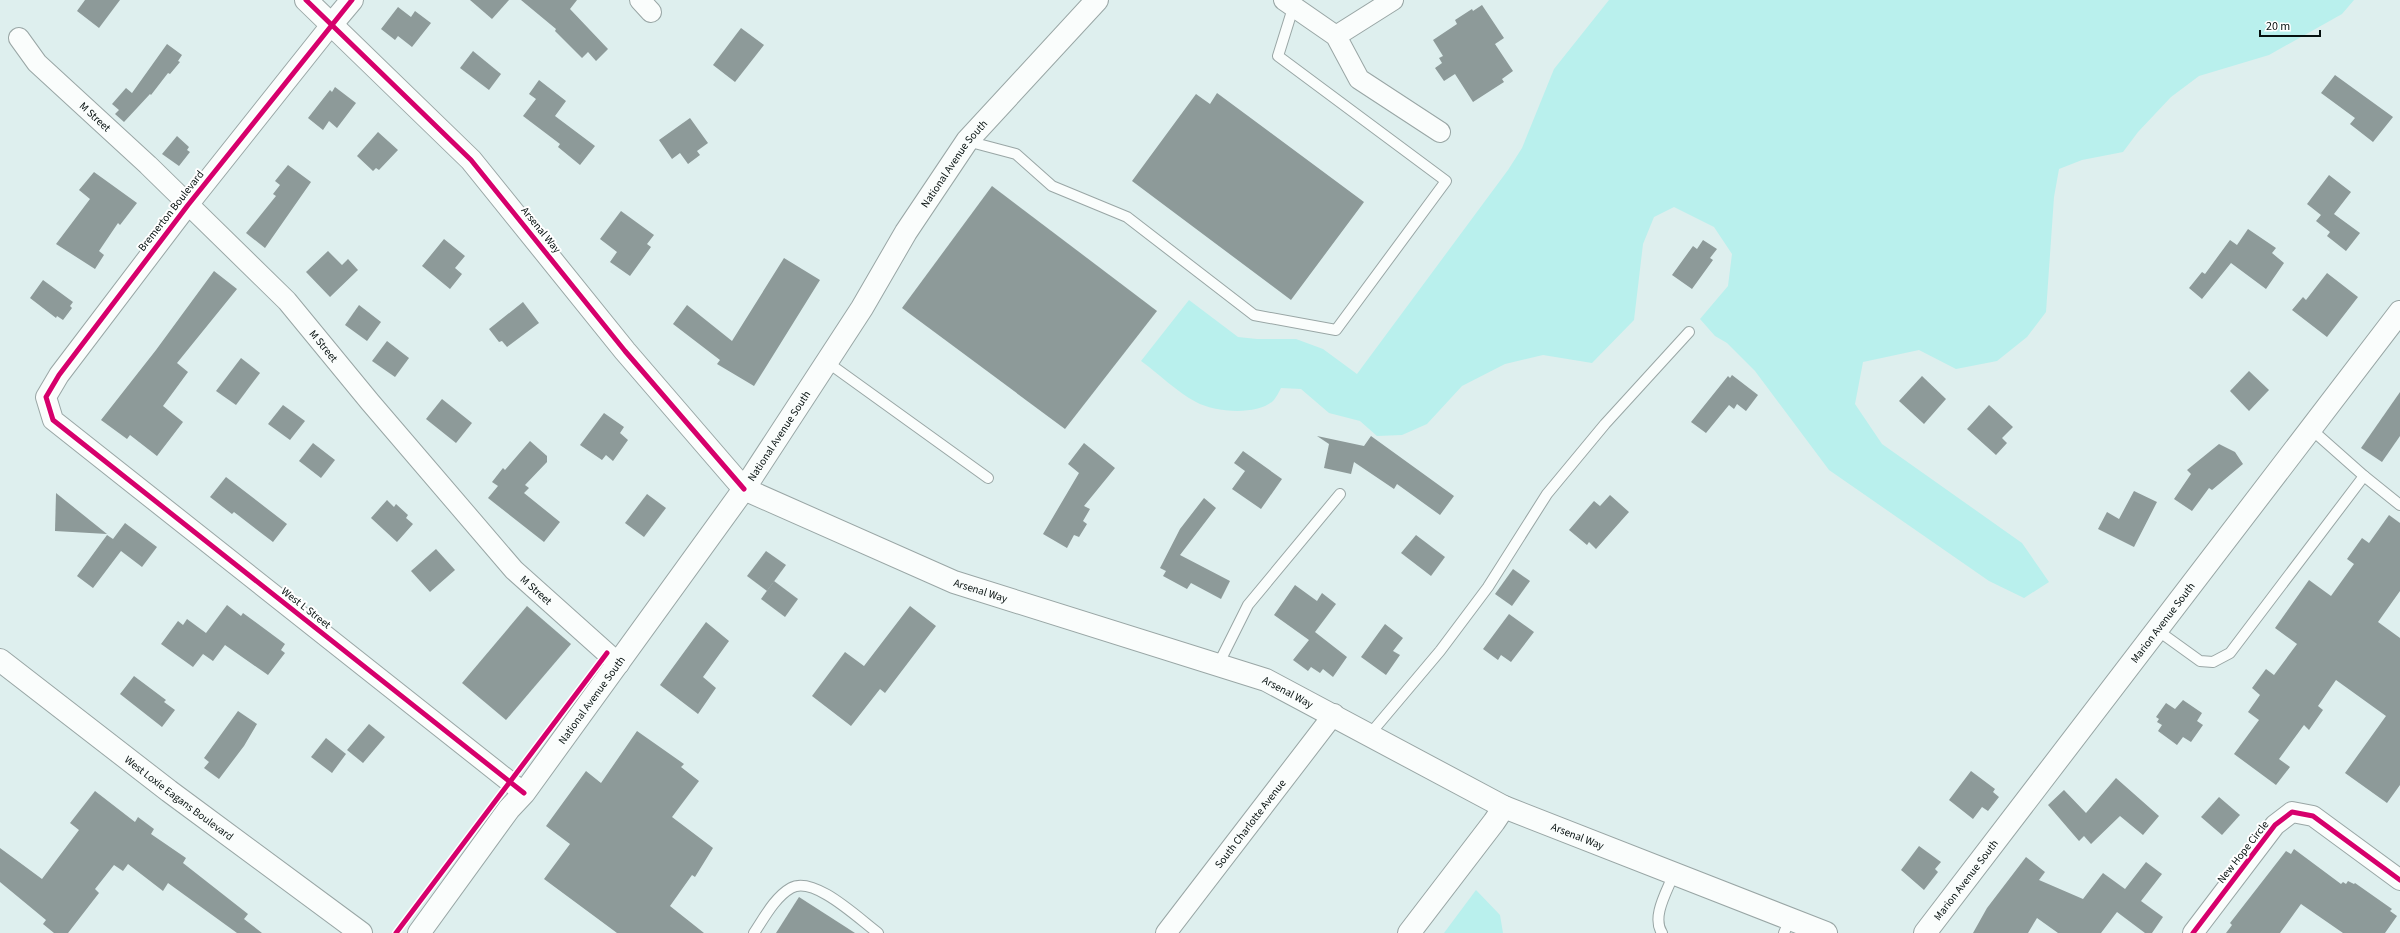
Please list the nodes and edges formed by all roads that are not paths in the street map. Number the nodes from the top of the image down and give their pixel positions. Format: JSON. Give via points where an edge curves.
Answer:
{"nodes":[{"id":1,"x":306,"y":0,"type":"edge"},
{"id":2,"x":352,"y":0,"type":"edge"},
{"id":3,"x":1097,"y":0,"type":"edge"},
{"id":4,"x":1393,"y":0,"type":"edge"},
{"id":5,"x":1288,"y":4,"type":"edge"},
{"id":6,"x":331,"y":25,"type":"junction"},
{"id":7,"x":1336,"y":36,"type":"junction"},
{"id":8,"x":19,"y":38,"type":"dead end"},
{"id":9,"x":1440,"y":132,"type":"dead end"},
{"id":10,"x":967,"y":141,"type":"junction"},
{"id":11,"x":188,"y":205,"type":"junction"},
{"id":12,"x":2400,"y":312,"type":"edge"},
{"id":13,"x":1688,"y":332,"type":"dead end"},
{"id":14,"x":827,"y":362,"type":"junction"},
{"id":15,"x":2311,"y":429,"type":"junction"},
{"id":16,"x":76,"y":438,"type":"joint"},
{"id":17,"x":2364,"y":476,"type":"junction"},
{"id":18,"x":988,"y":478,"type":"dead end"},
{"id":19,"x":744,"y":489,"type":"junction"},
{"id":20,"x":1340,"y":494,"type":"dead end"},
{"id":21,"x":2400,"y":505,"type":"edge"},
{"id":22,"x":2157,"y":630,"type":"junction"},
{"id":23,"x":0,"y":660,"type":"edge"},
{"id":24,"x":619,"y":664,"type":"junction"},
{"id":25,"x":1218,"y":665,"type":"junction"},
{"id":26,"x":1334,"y":714,"type":"junction"},
{"id":27,"x":1370,"y":734,"type":"junction"},
{"id":28,"x":524,"y":793,"type":"junction"},
{"id":29,"x":1504,"y":807,"type":"junction"},
{"id":30,"x":1674,"y":873,"type":"junction"},
{"id":31,"x":2400,"y":880,"type":"edge"},
{"id":32,"x":1787,"y":926,"type":"edge"},
{"id":33,"x":361,"y":933,"type":"edge"},
{"id":34,"x":419,"y":933,"type":"edge"},
{"id":35,"x":754,"y":933,"type":"edge"},
{"id":36,"x":878,"y":933,"type":"edge"},
{"id":37,"x":1166,"y":933,"type":"edge"},
{"id":38,"x":1409,"y":933,"type":"edge"},
{"id":39,"x":1662,"y":933,"type":"edge"},
{"id":40,"x":1826,"y":933,"type":"edge"},
{"id":41,"x":1925,"y":933,"type":"edge"},
{"id":42,"x":2193,"y":933,"type":"edge"}],
"edges":[{"from":1,"to":6,"type":"main road","name":"Arsenal Way"},
{"from":2,"to":6,"type":"main road","name":"Bremerton Boulevard"},
{"from":3,"to":10,"type":"main road","name":"National Avenue South"},
{"from":4,"to":7,"type":"street"},
{"from":5,"to":7,"type":"street"},
{"from":5,"to":10,"type":"lane","via":[[1278,56],[1446,181],[1336,330],[1254,315],[1127,217],[1052,186],[1016,154]]},
{"from":6,"to":11,"type":"street","name":"Bremerton Boulevard"},
{"from":6,"to":19,"type":"main road","name":"Arsenal Way","via":[[471,160],[625,350]]},
{"from":7,"to":9,"type":"street","via":[[1359,79]]},
{"from":8,"to":11,"type":"street","name":"M Street","via":[[37,63]]},
{"from":10,"to":14,"type":"main road","name":"National Avenue South","via":[[906,232]]},
{"from":11,"to":16,"type":"street","name":"Bremerton Boulevard","via":[[59,375],[46,397],[53,420]]},
{"from":11,"to":24,"type":"street","name":"M Street","via":[[287,301],[514,570]]},
{"from":12,"to":15,"type":"main road","name":"Marion Avenue South"},
{"from":13,"to":27,"type":"lane","via":[[1605,424],[1547,494],[1483,594],[1440,651]]},
{"from":14,"to":18,"type":"lane"},
{"from":14,"to":19,"type":"main road","name":"National Avenue South"},
{"from":15,"to":17,"type":"lane"},
{"from":15,"to":22,"type":"main road","name":"Marion Avenue South"},
{"from":16,"to":28,"type":"street","name":"West L Street"},
{"from":17,"to":21,"type":"lane"},
{"from":17,"to":22,"type":"lane","via":[[2230,653],[2213,662],[2200,661]]},
{"from":19,"to":24,"type":"main road","name":"National Avenue South"},
{"from":19,"to":25,"type":"main road","name":"Arsenal Way","via":[[954,582]]},
{"from":20,"to":25,"type":"lane","via":[[1248,605]]},
{"from":22,"to":41,"type":"main road","name":"Marion Avenue South"},
{"from":23,"to":33,"type":"main road","name":"West Loxie Eagans Boulevard","via":[[169,791]]},
{"from":24,"to":28,"type":"main road","name":"National Avenue South"},
{"from":25,"to":26,"type":"main road","name":"Arsenal Way","via":[[1266,680]]},
{"from":26,"to":27,"type":"main road","name":"Arsenal Way"},
{"from":26,"to":37,"type":"street","name":"South Charlotte Avenue"},
{"from":27,"to":29,"type":"main road","name":"Arsenal Way"},
{"from":28,"to":34,"type":"main road","name":"National Avenue South","via":[[509,809]]},
{"from":29,"to":30,"type":"main road","name":"Arsenal Way"},
{"from":29,"to":38,"type":"main road"},
{"from":30,"to":32,"type":"main road","name":"Arsenal Way"},
{"from":30,"to":39,"type":"lane","via":[[1659,913],[1658,927]]},
{"from":31,"to":42,"type":"street","name":"New Hope Circle","via":[[2312,816],[2292,812],[2276,825]]},
{"from":32,"to":40,"type":"main road","name":"Arsenal Way"},
{"from":35,"to":36,"type":"lane","via":[[781,896],[792,887],[804,884],[818,888]]}]}
